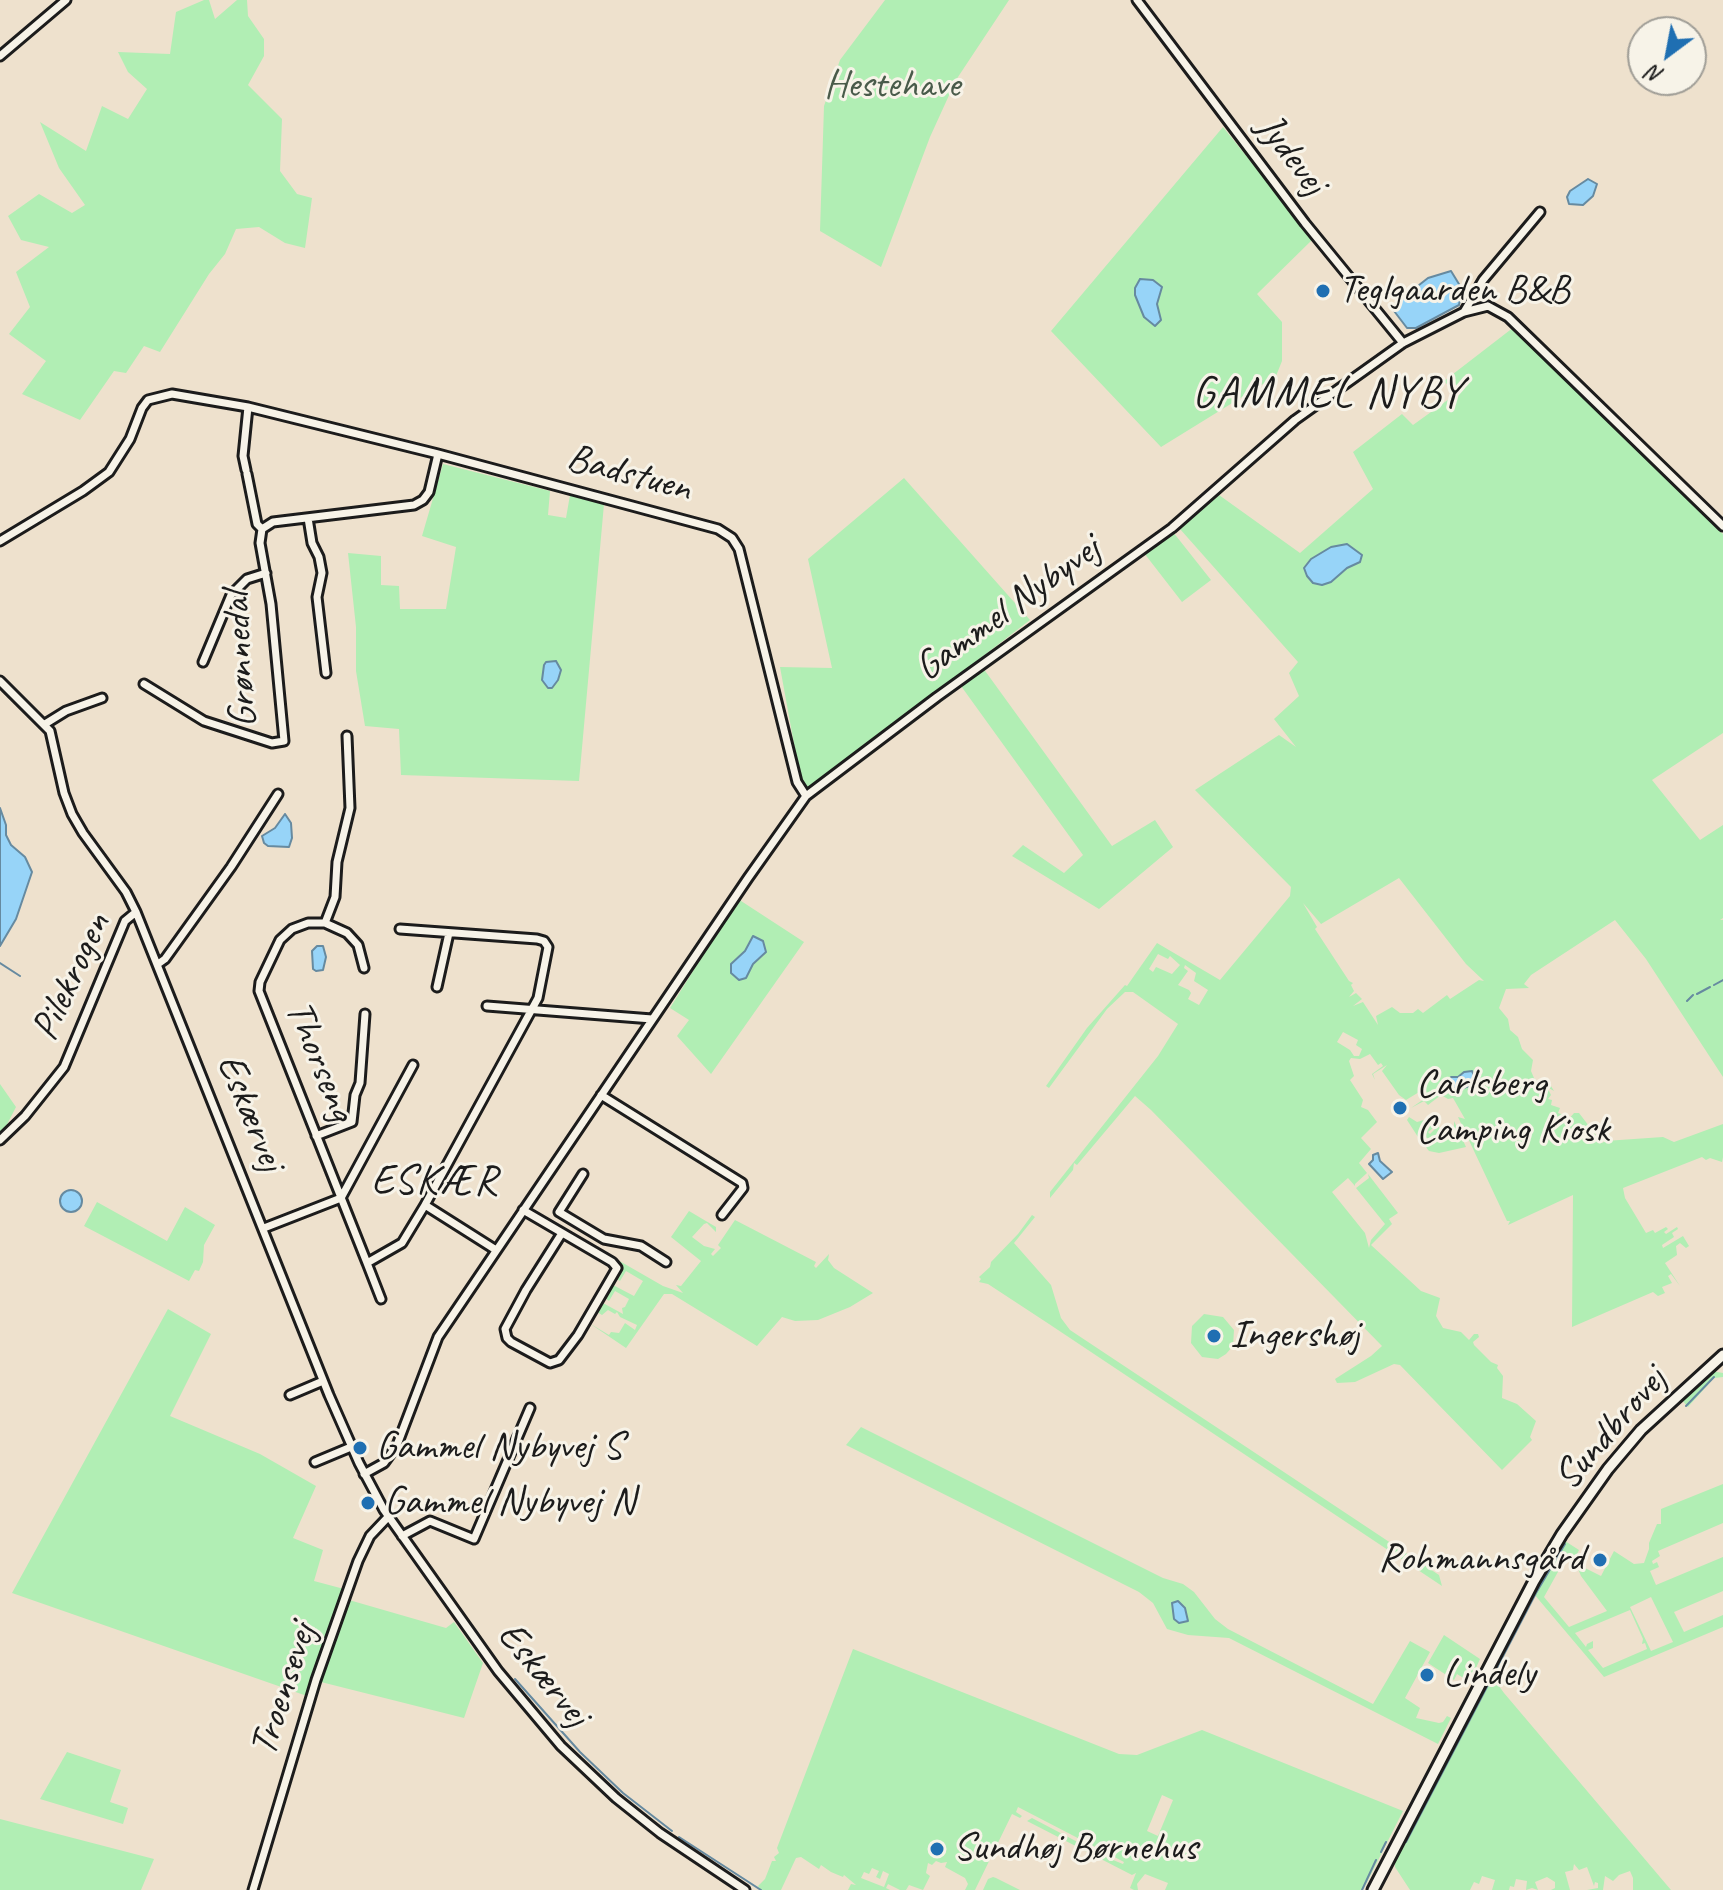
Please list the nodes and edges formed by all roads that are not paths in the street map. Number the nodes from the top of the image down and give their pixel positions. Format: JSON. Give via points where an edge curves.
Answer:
{"nodes":[{"id":1,"x":66,"y":0,"type":"edge"},
{"id":2,"x":1137,"y":0,"type":"edge"},
{"id":3,"x":0,"y":56,"type":"edge"},
{"id":4,"x":1540,"y":212,"type":"dead end"},
{"id":5,"x":1475,"y":292,"type":"junction"},
{"id":6,"x":1488,"y":306,"type":"junction"},
{"id":7,"x":1464,"y":312,"type":"junction"},
{"id":8,"x":1403,"y":343,"type":"junction"},
{"id":9,"x":248,"y":407,"type":"junction"},
{"id":10,"x":438,"y":454,"type":"junction"},
{"id":11,"x":308,"y":518,"type":"junction"},
{"id":12,"x":1723,"y":526,"type":"edge"},
{"id":13,"x":262,"y":529,"type":"junction"},
{"id":14,"x":0,"y":541,"type":"edge"},
{"id":15,"x":266,"y":573,"type":"junction"},
{"id":16,"x":203,"y":662,"type":"dead end"},
{"id":17,"x":326,"y":673,"type":"dead end"},
{"id":18,"x":0,"y":681,"type":"edge"},
{"id":19,"x":144,"y":684,"type":"dead end"},
{"id":20,"x":102,"y":698,"type":"dead end"},
{"id":21,"x":45,"y":724,"type":"junction"},
{"id":22,"x":347,"y":736,"type":"dead end"},
{"id":23,"x":337,"y":749,"type":"dead end"},
{"id":24,"x":348,"y":749,"type":"junction"},
{"id":25,"x":278,"y":794,"type":"dead end"},
{"id":26,"x":806,"y":796,"type":"junction"},
{"id":27,"x":136,"y":912,"type":"junction"},
{"id":28,"x":325,"y":923,"type":"junction"},
{"id":29,"x":400,"y":929,"type":"dead end"},
{"id":30,"x":449,"y":933,"type":"junction"},
{"id":31,"x":158,"y":964,"type":"junction"},
{"id":32,"x":364,"y":968,"type":"dead end"},
{"id":33,"x":437,"y":987,"type":"dead end"},
{"id":34,"x":487,"y":1006,"type":"dead end"},
{"id":35,"x":531,"y":1009,"type":"junction"},
{"id":36,"x":365,"y":1014,"type":"dead end"},
{"id":37,"x":652,"y":1019,"type":"junction"},
{"id":38,"x":413,"y":1065,"type":"dead end"},
{"id":39,"x":601,"y":1095,"type":"junction"},
{"id":40,"x":316,"y":1136,"type":"junction"},
{"id":41,"x":0,"y":1140,"type":"edge"},
{"id":42,"x":583,"y":1174,"type":"dead end"},
{"id":43,"x":341,"y":1198,"type":"junction"},
{"id":44,"x":425,"y":1205,"type":"junction"},
{"id":45,"x":523,"y":1210,"type":"junction"},
{"id":46,"x":722,"y":1215,"type":"dead end"},
{"id":47,"x":571,"y":1220,"type":"junction"},
{"id":48,"x":264,"y":1228,"type":"junction"},
{"id":49,"x":563,"y":1234,"type":"junction"},
{"id":50,"x":496,"y":1250,"type":"junction"},
{"id":51,"x":666,"y":1262,"type":"dead end"},
{"id":52,"x":367,"y":1263,"type":"junction"},
{"id":53,"x":381,"y":1299,"type":"dead end"},
{"id":54,"x":1723,"y":1355,"type":"edge"},
{"id":55,"x":323,"y":1381,"type":"junction"},
{"id":56,"x":290,"y":1395,"type":"dead end"},
{"id":57,"x":530,"y":1408,"type":"dead end"},
{"id":58,"x":351,"y":1447,"type":"junction"},
{"id":59,"x":315,"y":1462,"type":"dead end"},
{"id":60,"x":364,"y":1474,"type":"junction"},
{"id":61,"x":388,"y":1517,"type":"junction"},
{"id":62,"x":402,"y":1536,"type":"junction"},
{"id":63,"x":253,"y":1890,"type":"edge"},
{"id":64,"x":745,"y":1890,"type":"edge"},
{"id":65,"x":1373,"y":1890,"type":"edge"}],
"edges":[{"from":1,"to":3,"type":"street"},
{"from":2,"to":8,"type":"street","name":"Jydevej"},
{"from":4,"to":5,"type":"street"},
{"from":5,"to":6,"type":"street"},
{"from":5,"to":7,"type":"street"},
{"from":6,"to":7,"type":"street","name":"Gammel Nybyvej"},
{"from":6,"to":12,"type":"street","via":[[1508,317]]},
{"from":7,"to":8,"type":"street","name":"Gammel Nybyvej"},
{"from":8,"to":26,"type":"street","name":"Gammel Nybyvej","via":[[1295,420],[1172,528]]},
{"from":9,"to":10,"type":"street","name":"Badstuen"},
{"from":9,"to":13,"type":"street","name":"Grønnedal","via":[[243,456]]},
{"from":9,"to":14,"type":"street","name":"Badstuen","via":[[182,394],[148,400],[109,472]]},
{"from":10,"to":11,"type":"street","via":[[429,492],[414,505]]},
{"from":10,"to":26,"type":"street","name":"Badstuen","via":[[718,529],[732,538],[797,782]]},
{"from":11,"to":13,"type":"street","via":[[273,522]]},
{"from":11,"to":17,"type":"street","name":"Grønnedal","via":[[322,573],[317,597]]},
{"from":13,"to":15,"type":"street","name":"Grønnedal"},
{"from":15,"to":16,"type":"street","name":"Grønnedal","via":[[247,579],[231,595]]},
{"from":15,"to":19,"type":"street","name":"Grønnedal","via":[[284,741],[272,743],[204,721]]},
{"from":18,"to":21,"type":"street"},
{"from":20,"to":21,"type":"street"},
{"from":21,"to":27,"type":"street","name":"Eskærvej","via":[[72,814]]},
{"from":22,"to":24,"type":"street"},
{"from":23,"to":24,"type":"street"},
{"from":24,"to":28,"type":"street","via":[[350,808],[335,897]]},
{"from":25,"to":31,"type":"street"},
{"from":26,"to":37,"type":"street","name":"Gammel Nybyvej"},
{"from":27,"to":31,"type":"street","name":"Eskærvej"},
{"from":27,"to":41,"type":"street","name":"Pilekrogen","via":[[125,921],[64,1067]]},
{"from":28,"to":32,"type":"street","via":[[353,939]]},
{"from":28,"to":40,"type":"street","name":"Thorseng","via":[[300,925],[286,934],[275,947],[259,991]]},
{"from":29,"to":30,"type":"street"},
{"from":30,"to":33,"type":"street"},
{"from":30,"to":35,"type":"street","via":[[544,941],[548,954]]},
{"from":31,"to":48,"type":"street","name":"Eskærvej"},
{"from":34,"to":35,"type":"street"},
{"from":35,"to":37,"type":"street"},
{"from":35,"to":44,"type":"street"},
{"from":36,"to":40,"type":"street","via":[[352,1122]]},
{"from":37,"to":39,"type":"street","name":"Gammel Nybyvej"},
{"from":38,"to":43,"type":"street"},
{"from":39,"to":45,"type":"street","name":"Gammel Nybyvej"},
{"from":39,"to":46,"type":"street","via":[[742,1183]]},
{"from":40,"to":43,"type":"street","name":"Thorseng"},
{"from":42,"to":47,"type":"street","via":[[559,1212]]},
{"from":43,"to":48,"type":"street"},
{"from":43,"to":52,"type":"street","name":"Thorseng"},
{"from":44,"to":50,"type":"street"},
{"from":44,"to":52,"type":"street","via":[[402,1243]]},
{"from":45,"to":49,"type":"street"},
{"from":45,"to":50,"type":"street","name":"Gammel Nybyvej"},
{"from":47,"to":49,"type":"street"},
{"from":47,"to":51,"type":"street","via":[[604,1239],[641,1246]]},
{"from":48,"to":55,"type":"street","name":"Eskærvej"},
{"from":49,"to":49,"type":"street","via":[[613,1263],[617,1272],[578,1335],[559,1360],[550,1363],[511,1342],[505,1329]]},
{"from":50,"to":60,"type":"street","name":"Gammel Nybyvej","via":[[432,1347],[397,1445],[384,1463]]},
{"from":52,"to":53,"type":"street","name":"Thorseng"},
{"from":54,"to":65,"type":"main road","name":"Sundbrovej","via":[[1641,1430],[1567,1527]]},
{"from":55,"to":56,"type":"street"},
{"from":55,"to":58,"type":"street","name":"Eskærvej"},
{"from":57,"to":62,"type":"street","via":[[474,1539],[430,1521]]},
{"from":58,"to":59,"type":"street"},
{"from":58,"to":60,"type":"street","name":"Eskærvej"},
{"from":60,"to":61,"type":"street","name":"Eskærvej"},
{"from":61,"to":62,"type":"street","name":"Eskærvej"},
{"from":61,"to":63,"type":"street","name":"Troensevej","via":[[370,1536],[358,1561]]},
{"from":62,"to":64,"type":"street","name":"Eskærvej","via":[[498,1671],[561,1746],[644,1821]]}]}
